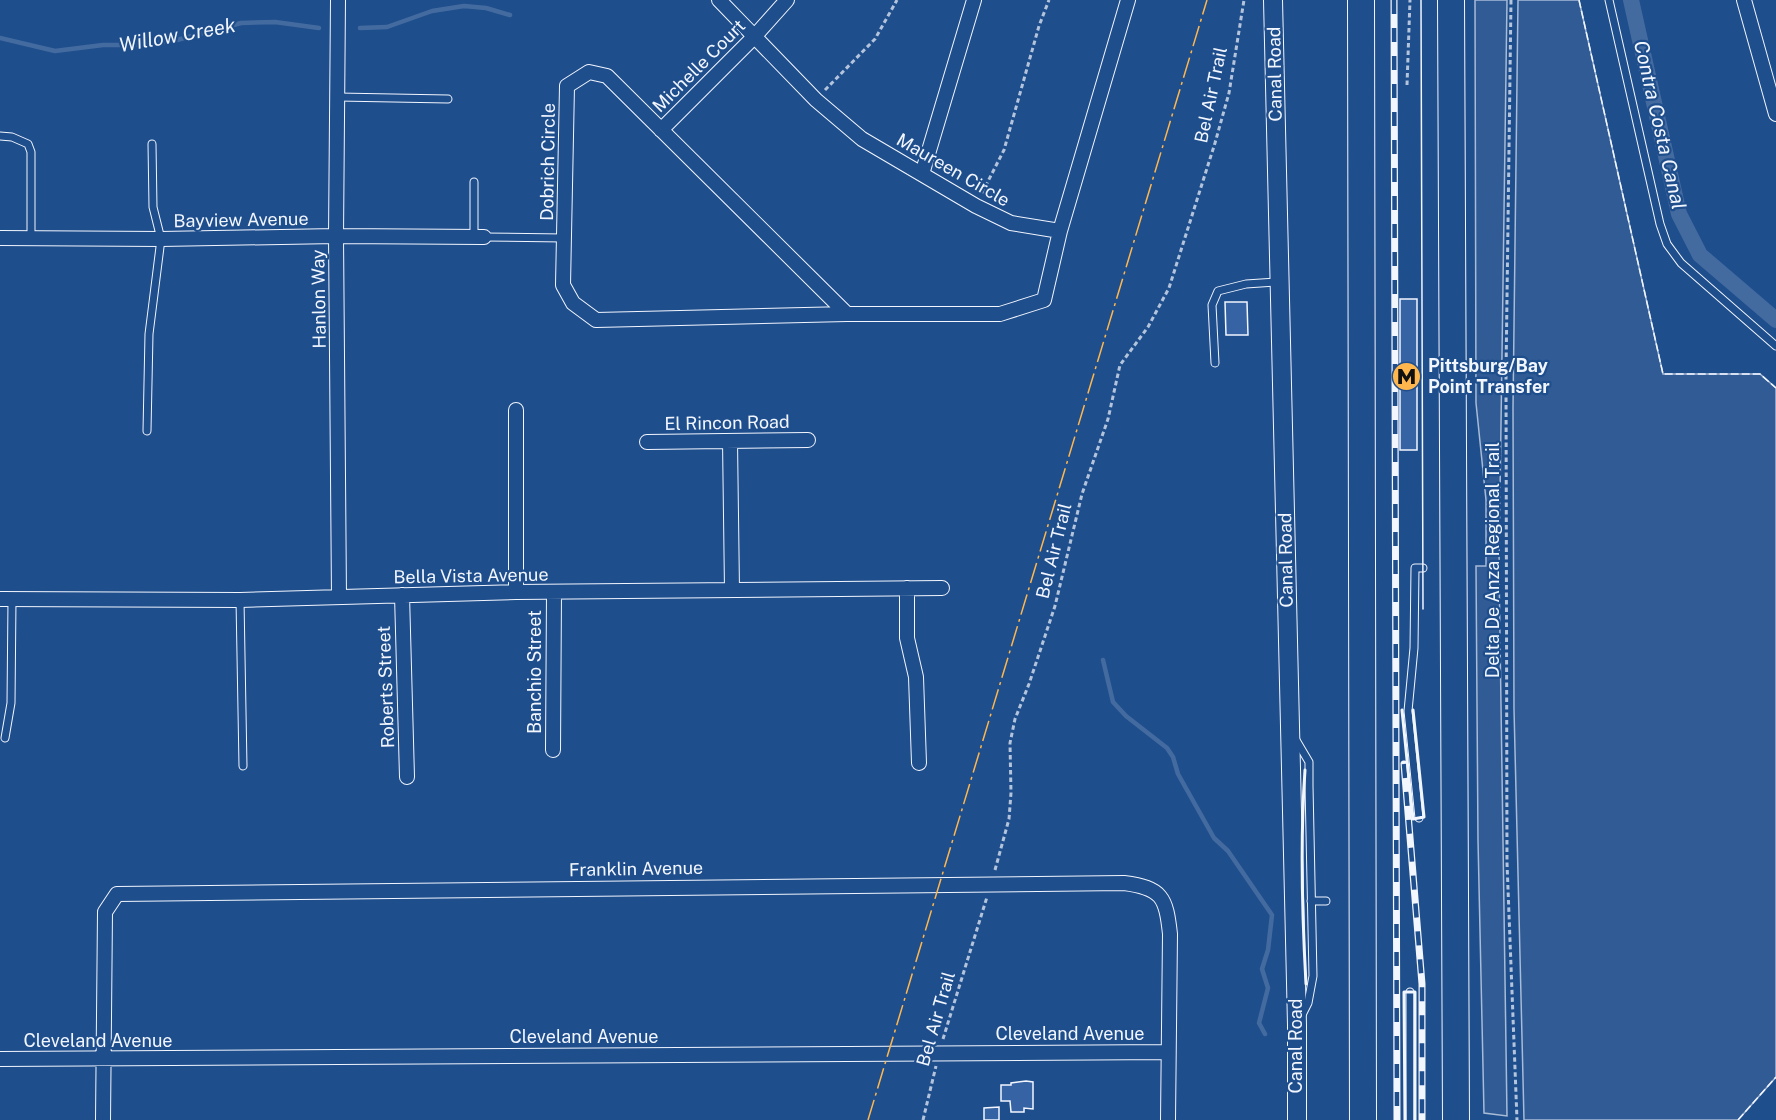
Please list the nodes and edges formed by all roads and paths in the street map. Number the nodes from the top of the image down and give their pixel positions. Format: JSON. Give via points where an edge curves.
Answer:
{"nodes":[{"id":1,"x":338,"y":0,"type":"edge"},
{"id":2,"x":719,"y":0,"type":"edge"},
{"id":3,"x":787,"y":0,"type":"edge"},
{"id":4,"x":897,"y":0,"type":"edge"},
{"id":5,"x":974,"y":0,"type":"edge"},
{"id":6,"x":1049,"y":0,"type":"edge"},
{"id":7,"x":1128,"y":0,"type":"edge"},
{"id":8,"x":1244,"y":0,"type":"edge"},
{"id":9,"x":1273,"y":0,"type":"edge"},
{"id":10,"x":1361,"y":0,"type":"edge"},
{"id":11,"x":1410,"y":0,"type":"edge"},
{"id":12,"x":1451,"y":0,"type":"edge"},
{"id":13,"x":1510,"y":0,"type":"edge"},
{"id":14,"x":1609,"y":0,"type":"edge"},
{"id":15,"x":1744,"y":0,"type":"edge"},
{"id":16,"x":754,"y":37,"type":"junction"},
{"id":17,"x":1407,"y":85,"type":"dead end"},
{"id":18,"x":338,"y":98,"type":"junction"},
{"id":19,"x":448,"y":99,"type":"dead end"},
{"id":20,"x":816,"y":100,"type":"junction"},
{"id":21,"x":1776,"y":114,"type":"edge"},
{"id":22,"x":661,"y":130,"type":"junction"},
{"id":23,"x":0,"y":136,"type":"edge"},
{"id":24,"x":152,"y":144,"type":"dead end"},
{"id":25,"x":922,"y":174,"type":"junction"},
{"id":26,"x":474,"y":182,"type":"dead end"},
{"id":27,"x":976,"y":206,"type":"junction"},
{"id":28,"x":1060,"y":231,"type":"junction"},
{"id":29,"x":336,"y":236,"type":"junction"},
{"id":30,"x":479,"y":237,"type":"junction"},
{"id":31,"x":0,"y":238,"type":"edge"},
{"id":32,"x":564,"y":238,"type":"junction"},
{"id":33,"x":31,"y":239,"type":"junction"},
{"id":34,"x":161,"y":239,"type":"junction"},
{"id":35,"x":1280,"y":282,"type":"junction"},
{"id":36,"x":847,"y":314,"type":"junction"},
{"id":37,"x":1776,"y":346,"type":"edge"},
{"id":38,"x":1215,"y":363,"type":"dead end"},
{"id":39,"x":516,"y":410,"type":"dead end"},
{"id":40,"x":147,"y":431,"type":"dead end"},
{"id":41,"x":808,"y":440,"type":"dead end"},
{"id":42,"x":730,"y":441,"type":"junction"},
{"id":43,"x":647,"y":442,"type":"dead end"},
{"id":44,"x":1423,"y":568,"type":"dead end"},
{"id":45,"x":907,"y":588,"type":"junction"},
{"id":46,"x":942,"y":588,"type":"dead end"},
{"id":47,"x":732,"y":590,"type":"junction"},
{"id":48,"x":516,"y":592,"type":"junction"},
{"id":49,"x":554,"y":593,"type":"junction"},
{"id":50,"x":402,"y":595,"type":"junction"},
{"id":51,"x":339,"y":597,"type":"junction"},
{"id":52,"x":6,"y":600,"type":"edge"},
{"id":53,"x":240,"y":600,"type":"junction"},
{"id":54,"x":1290,"y":730,"type":"junction"},
{"id":55,"x":5,"y":738,"type":"dead end"},
{"id":56,"x":553,"y":750,"type":"dead end"},
{"id":57,"x":919,"y":763,"type":"dead end"},
{"id":58,"x":243,"y":766,"type":"dead end"},
{"id":59,"x":407,"y":777,"type":"dead end"},
{"id":60,"x":1419,"y":818,"type":"dead end"},
{"id":61,"x":991,"y":883,"type":"junction"},
{"id":62,"x":1311,"y":901,"type":"junction"},
{"id":63,"x":1326,"y":901,"type":"dead end"},
{"id":64,"x":1410,"y":992,"type":"dead end"},
{"id":65,"x":1297,"y":1025,"type":"junction"},
{"id":66,"x":1168,"y":1052,"type":"junction"},
{"id":67,"x":939,"y":1053,"type":"junction"},
{"id":68,"x":0,"y":1059,"type":"edge"},
{"id":69,"x":103,"y":1059,"type":"junction"},
{"id":70,"x":103,"y":1120,"type":"edge"},
{"id":71,"x":923,"y":1120,"type":"edge"},
{"id":72,"x":1168,"y":1120,"type":"edge"},
{"id":73,"x":1297,"y":1120,"type":"edge"},
{"id":74,"x":1363,"y":1120,"type":"edge"},
{"id":75,"x":1410,"y":1120,"type":"edge"},
{"id":76,"x":1457,"y":1120,"type":"edge"},
{"id":77,"x":1517,"y":1120,"type":"edge"}],
"edges":[{"from":1,"to":18,"type":"street","name":"Hanlon Way"},
{"from":2,"to":16,"type":"street","name":"Maureen Circle"},
{"from":3,"to":16,"type":"street","name":"Michelle Court"},
{"from":4,"to":20,"type":"path","via":[[875,39]]},
{"from":5,"to":25,"type":"street"},
{"from":6,"to":27,"type":"path","via":[[1004,150]]},
{"from":7,"to":28,"type":"street"},
{"from":8,"to":61,"type":"path","name":"Bel Air Trail","via":[[1229,93],[1169,288],[1148,327],[1120,365],[1108,419],[1082,494],[1055,606],[1015,718],[1010,743],[1009,819]]},
{"from":9,"to":35,"type":"street","name":"Canal Road"},
{"from":10,"to":74,"type":"highway"},
{"from":11,"to":17,"type":"path"},
{"from":12,"to":76,"type":"highway"},
{"from":13,"to":77,"type":"path","name":"Delta De Anza Regional Trail","via":[[1507,863]]},
{"from":14,"to":37,"type":"lane","via":[[1667,244],[1681,263]]},
{"from":15,"to":21,"type":"street"},
{"from":16,"to":20,"type":"street","name":"Maureen Circle"},
{"from":16,"to":22,"type":"street","name":"Michelle Court"},
{"from":18,"to":19,"type":"lane"},
{"from":18,"to":29,"type":"street","name":"Hanlon Way"},
{"from":20,"to":25,"type":"street","name":"Maureen Circle","via":[[862,139]]},
{"from":22,"to":32,"type":"street","name":"Dobrich Circle","via":[[607,76],[589,72],[567,86]]},
{"from":22,"to":36,"type":"street","name":"Dobrich Circle"},
{"from":23,"to":33,"type":"lane","via":[[28,144],[31,152]]},
{"from":24,"to":34,"type":"lane","via":[[153,207]]},
{"from":25,"to":27,"type":"street","name":"Maureen Circle"},
{"from":26,"to":30,"type":"lane"},
{"from":27,"to":28,"type":"street","name":"Maureen Circle","via":[[1011,224]]},
{"from":28,"to":36,"type":"street","name":"Dobrich Circle","via":[[1044,300],[1000,314]]},
{"from":29,"to":30,"type":"street","name":"Bayview Avenue"},
{"from":29,"to":34,"type":"street","name":"Bayview Avenue"},
{"from":29,"to":51,"type":"street","name":"Hanlon Way"},
{"from":30,"to":32,"type":"lane"},
{"from":31,"to":33,"type":"street","name":"Bayview Avenue"},
{"from":32,"to":36,"type":"street","name":"Dobrich Circle","via":[[563,285],[573,303],[596,320]]},
{"from":33,"to":34,"type":"street","name":"Bayview Avenue"},
{"from":34,"to":40,"type":"lane","via":[[149,334]]},
{"from":35,"to":38,"type":"lane","via":[[1218,291],[1212,305]]},
{"from":35,"to":54,"type":"street","name":"Canal Road"},
{"from":39,"to":48,"type":"street"},
{"from":41,"to":42,"type":"street","name":"El Rincon Road"},
{"from":42,"to":43,"type":"street","name":"El Rincon Road"},
{"from":42,"to":47,"type":"street"},
{"from":44,"to":60,"type":"lane","via":[[1415,568],[1414,648],[1408,699]]},
{"from":45,"to":46,"type":"street","name":"Bella Vista Avenue"},
{"from":45,"to":47,"type":"street","name":"Bella Vista Avenue"},
{"from":45,"to":57,"type":"street","via":[[907,638],[916,677]]},
{"from":47,"to":49,"type":"street","name":"Bella Vista Avenue"},
{"from":48,"to":49,"type":"street","name":"Bella Vista Avenue"},
{"from":48,"to":50,"type":"street","name":"Bella Vista Avenue"},
{"from":49,"to":56,"type":"street","name":"Banchio Street"},
{"from":50,"to":51,"type":"street","name":"Bella Vista Avenue"},
{"from":50,"to":59,"type":"street","name":"Roberts Street"},
{"from":51,"to":53,"type":"street","name":"Bella Vista Avenue"},
{"from":52,"to":53,"type":"street","name":"Bella Vista Avenue"},
{"from":52,"to":55,"type":"lane","via":[[11,703]]},
{"from":53,"to":58,"type":"lane"},
{"from":54,"to":62,"type":"lane","via":[[1309,762]]},
{"from":54,"to":65,"type":"street","name":"Canal Road"},
{"from":61,"to":66,"type":"street","name":"Franklin Avenue","via":[[1124,883],[1155,890],[1164,902],[1170,934]]},
{"from":61,"to":67,"type":"path","name":"Bel Air Trail"},
{"from":61,"to":69,"type":"street","name":"Franklin Avenue","via":[[117,894],[105,912]]},
{"from":62,"to":63,"type":"lane"},
{"from":62,"to":65,"type":"lane","via":[[1312,976],[1308,1003]]},
{"from":64,"to":75,"type":"lane"},
{"from":65,"to":73,"type":"street","name":"Canal Road"},
{"from":66,"to":67,"type":"street","name":"Cleveland Avenue"},
{"from":66,"to":72,"type":"street"},
{"from":67,"to":69,"type":"street","name":"Cleveland Avenue"},
{"from":67,"to":71,"type":"path","name":"Bel Air Trail"},
{"from":68,"to":69,"type":"street","name":"Cleveland Avenue"},
{"from":69,"to":70,"type":"street"}]}
